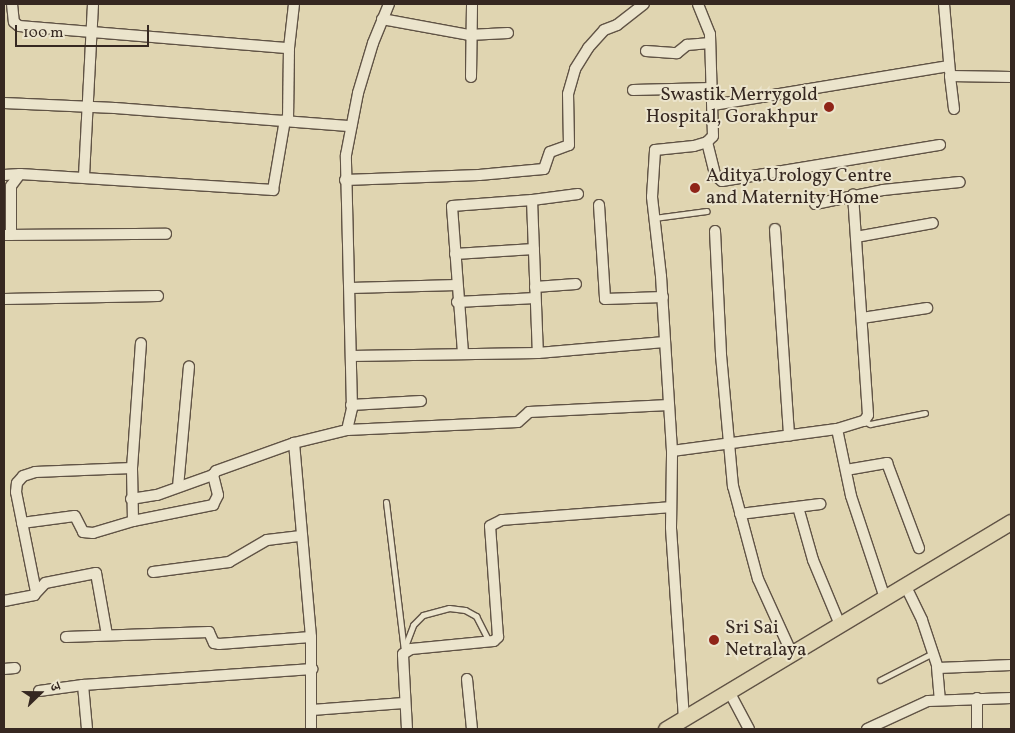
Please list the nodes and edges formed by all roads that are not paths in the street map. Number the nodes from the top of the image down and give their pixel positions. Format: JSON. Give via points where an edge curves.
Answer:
{"nodes":[{"id":1,"x":12,"y":4,"type":"edge"},
{"id":2,"x":93,"y":4,"type":"edge"},
{"id":3,"x":294,"y":4,"type":"edge"},
{"id":4,"x":389,"y":4,"type":"edge"},
{"id":5,"x":472,"y":4,"type":"edge"},
{"id":6,"x":644,"y":4,"type":"edge"},
{"id":7,"x":698,"y":4,"type":"edge"},
{"id":8,"x":944,"y":4,"type":"edge"},
{"id":9,"x":382,"y":19,"type":"junction"},
{"id":10,"x":92,"y":32,"type":"junction"},
{"id":11,"x":508,"y":34,"type":"dead end"},
{"id":12,"x":469,"y":35,"type":"junction"},
{"id":13,"x":710,"y":43,"type":"junction"},
{"id":14,"x":289,"y":48,"type":"junction"},
{"id":15,"x":646,"y":51,"type":"dead end"},
{"id":16,"x":950,"y":71,"type":"junction"},
{"id":17,"x":470,"y":77,"type":"dead end"},
{"id":18,"x":1011,"y":77,"type":"edge"},
{"id":19,"x":712,"y":88,"type":"junction"},
{"id":20,"x":633,"y":90,"type":"dead end"},
{"id":21,"x":4,"y":104,"type":"edge"},
{"id":22,"x":712,"y":105,"type":"junction"},
{"id":23,"x":85,"y":108,"type":"junction"},
{"id":24,"x":954,"y":109,"type":"dead end"},
{"id":25,"x":287,"y":120,"type":"junction"},
{"id":26,"x":351,"y":126,"type":"junction"},
{"id":27,"x":707,"y":142,"type":"junction"},
{"id":28,"x":940,"y":145,"type":"dead end"},
{"id":29,"x":20,"y":174,"type":"junction"},
{"id":30,"x":4,"y":175,"type":"edge"},
{"id":31,"x":84,"y":176,"type":"junction"},
{"id":32,"x":345,"y":180,"type":"junction"},
{"id":33,"x":960,"y":182,"type":"dead end"},
{"id":34,"x":578,"y":194,"type":"dead end"},
{"id":35,"x":853,"y":195,"type":"junction"},
{"id":36,"x":532,"y":200,"type":"junction"},
{"id":37,"x":599,"y":204,"type":"dead end"},
{"id":38,"x":815,"y":204,"type":"dead end"},
{"id":39,"x":707,"y":211,"type":"dead end"},
{"id":40,"x":654,"y":218,"type":"junction"},
{"id":41,"x":932,"y":223,"type":"dead end"},
{"id":42,"x":775,"y":229,"type":"dead end"},
{"id":43,"x":715,"y":231,"type":"dead end"},
{"id":44,"x":166,"y":234,"type":"dead end"},
{"id":45,"x":7,"y":235,"type":"edge"},
{"id":46,"x":856,"y":237,"type":"junction"},
{"id":47,"x":534,"y":249,"type":"junction"},
{"id":48,"x":455,"y":254,"type":"junction"},
{"id":49,"x":576,"y":284,"type":"dead end"},
{"id":50,"x":457,"y":285,"type":"junction"},
{"id":51,"x":350,"y":288,"type":"junction"},
{"id":52,"x":535,"y":292,"type":"junction"},
{"id":53,"x":158,"y":296,"type":"dead end"},
{"id":54,"x":663,"y":297,"type":"junction"},
{"id":55,"x":4,"y":299,"type":"edge"},
{"id":56,"x":458,"y":302,"type":"junction"},
{"id":57,"x":927,"y":308,"type":"dead end"},
{"id":58,"x":862,"y":318,"type":"junction"},
{"id":59,"x":665,"y":342,"type":"junction"},
{"id":60,"x":141,"y":343,"type":"dead end"},
{"id":61,"x":463,"y":353,"type":"junction"},
{"id":62,"x":538,"y":353,"type":"junction"},
{"id":63,"x":351,"y":356,"type":"junction"},
{"id":64,"x":189,"y":366,"type":"dead end"},
{"id":65,"x":421,"y":401,"type":"dead end"},
{"id":66,"x":352,"y":404,"type":"junction"},
{"id":67,"x":669,"y":405,"type":"junction"},
{"id":68,"x":925,"y":413,"type":"dead end"},
{"id":69,"x":864,"y":421,"type":"junction"},
{"id":70,"x":837,"y":429,"type":"junction"},
{"id":71,"x":347,"y":430,"type":"junction"},
{"id":72,"x":789,"y":436,"type":"junction"},
{"id":73,"x":294,"y":443,"type":"junction"},
{"id":74,"x":728,"y":445,"type":"junction"},
{"id":75,"x":672,"y":451,"type":"junction"},
{"id":76,"x":132,"y":468,"type":"junction"},
{"id":77,"x":846,"y":470,"type":"junction"},
{"id":78,"x":213,"y":475,"type":"junction"},
{"id":79,"x":178,"y":487,"type":"junction"},
{"id":80,"x":130,"y":499,"type":"junction"},
{"id":81,"x":386,"y":502,"type":"dead end"},
{"id":82,"x":820,"y":504,"type":"dead end"},
{"id":83,"x":671,"y":507,"type":"junction"},
{"id":84,"x":798,"y":507,"type":"junction"},
{"id":85,"x":740,"y":514,"type":"junction"},
{"id":86,"x":133,"y":521,"type":"junction"},
{"id":87,"x":1011,"y":522,"type":"edge"},
{"id":88,"x":22,"y":523,"type":"junction"},
{"id":89,"x":1011,"y":532,"type":"edge"},
{"id":90,"x":301,"y":536,"type":"junction"},
{"id":91,"x":919,"y":548,"type":"dead end"},
{"id":92,"x":153,"y":572,"type":"dead end"},
{"id":93,"x":36,"y":592,"type":"junction"},
{"id":94,"x":909,"y":593,"type":"junction"},
{"id":95,"x":885,"y":598,"type":"junction"},
{"id":96,"x":4,"y":601,"type":"edge"},
{"id":97,"x":840,"y":625,"type":"junction"},
{"id":98,"x":107,"y":635,"type":"junction"},
{"id":99,"x":66,"y":637,"type":"dead end"},
{"id":100,"x":312,"y":637,"type":"junction"},
{"id":101,"x":490,"y":642,"type":"junction"},
{"id":102,"x":403,"y":652,"type":"junction"},
{"id":103,"x":933,"y":653,"type":"junction"},
{"id":104,"x":792,"y":654,"type":"junction"},
{"id":105,"x":1011,"y":665,"type":"edge"},
{"id":106,"x":937,"y":667,"type":"junction"},
{"id":107,"x":15,"y":668,"type":"dead end"},
{"id":108,"x":4,"y":669,"type":"edge"},
{"id":109,"x":312,"y":669,"type":"junction"},
{"id":110,"x":467,"y":679,"type":"dead end"},
{"id":111,"x":880,"y":680,"type":"dead end"},
{"id":112,"x":84,"y":685,"type":"junction"},
{"id":113,"x":40,"y":692,"type":"dead end"},
{"id":114,"x":732,"y":697,"type":"junction"},
{"id":115,"x":977,"y":698,"type":"junction"},
{"id":116,"x":1011,"y":698,"type":"edge"},
{"id":117,"x":940,"y":699,"type":"junction"},
{"id":118,"x":404,"y":703,"type":"junction"},
{"id":119,"x":312,"y":710,"type":"junction"},
{"id":120,"x":682,"y":724,"type":"edge"},
{"id":121,"x":87,"y":729,"type":"edge"},
{"id":122,"x":311,"y":729,"type":"edge"},
{"id":123,"x":407,"y":729,"type":"edge"},
{"id":124,"x":472,"y":729,"type":"edge"},
{"id":125,"x":666,"y":729,"type":"edge"},
{"id":126,"x":749,"y":729,"type":"edge"},
{"id":127,"x":867,"y":729,"type":"edge"},
{"id":128,"x":977,"y":729,"type":"edge"}],
"edges":[{"from":1,"to":10,"type":"street","via":[[16,25]]},
{"from":2,"to":10,"type":"street"},
{"from":3,"to":14,"type":"street"},
{"from":4,"to":9,"type":"street"},
{"from":5,"to":12,"type":"street"},
{"from":6,"to":32,"type":"street","via":[[617,25],[604,30],[575,69],[568,94],[569,145],[550,152],[544,169],[469,176]]},
{"from":7,"to":13,"type":"street"},
{"from":8,"to":16,"type":"street"},
{"from":9,"to":12,"type":"street"},
{"from":9,"to":26,"type":"street"},
{"from":10,"to":14,"type":"street"},
{"from":10,"to":23,"type":"street"},
{"from":11,"to":12,"type":"street"},
{"from":12,"to":17,"type":"street"},
{"from":13,"to":15,"type":"street","via":[[688,45],[677,53]]},
{"from":13,"to":19,"type":"street"},
{"from":14,"to":25,"type":"street"},
{"from":16,"to":18,"type":"street"},
{"from":16,"to":22,"type":"street"},
{"from":16,"to":24,"type":"street"},
{"from":19,"to":20,"type":"street"},
{"from":19,"to":22,"type":"street"},
{"from":21,"to":23,"type":"street"},
{"from":22,"to":27,"type":"street","via":[[713,136]]},
{"from":23,"to":25,"type":"street"},
{"from":23,"to":31,"type":"street"},
{"from":25,"to":26,"type":"street"},
{"from":25,"to":31,"type":"street","via":[[275,187],[270,191]]},
{"from":26,"to":32,"type":"street"},
{"from":27,"to":28,"type":"street","via":[[715,175],[722,181]]},
{"from":27,"to":40,"type":"street","via":[[655,150]]},
{"from":29,"to":30,"type":"street"},
{"from":29,"to":31,"type":"street"},
{"from":29,"to":45,"type":"street","via":[[11,186]]},
{"from":32,"to":51,"type":"street"},
{"from":33,"to":35,"type":"street"},
{"from":34,"to":36,"type":"street"},
{"from":35,"to":38,"type":"street"},
{"from":35,"to":46,"type":"street"},
{"from":36,"to":47,"type":"street"},
{"from":36,"to":48,"type":"street","via":[[452,206]]},
{"from":37,"to":54,"type":"street","via":[[605,299]]},
{"from":39,"to":40,"type":"lane"},
{"from":40,"to":54,"type":"street"},
{"from":41,"to":46,"type":"street"},
{"from":42,"to":72,"type":"street"},
{"from":43,"to":74,"type":"street"},
{"from":44,"to":45,"type":"street"},
{"from":46,"to":58,"type":"street"},
{"from":47,"to":48,"type":"street"},
{"from":47,"to":52,"type":"street"},
{"from":48,"to":50,"type":"street"},
{"from":49,"to":52,"type":"street"},
{"from":50,"to":51,"type":"street"},
{"from":50,"to":56,"type":"street"},
{"from":51,"to":63,"type":"street"},
{"from":52,"to":56,"type":"street"},
{"from":52,"to":62,"type":"street"},
{"from":53,"to":55,"type":"street"},
{"from":54,"to":59,"type":"street"},
{"from":56,"to":61,"type":"street"},
{"from":57,"to":58,"type":"street"},
{"from":58,"to":69,"type":"street","via":[[868,415]]},
{"from":59,"to":62,"type":"street"},
{"from":59,"to":67,"type":"street"},
{"from":60,"to":76,"type":"street"},
{"from":61,"to":62,"type":"street"},
{"from":61,"to":63,"type":"street"},
{"from":63,"to":66,"type":"street"},
{"from":64,"to":79,"type":"street"},
{"from":65,"to":66,"type":"street"},
{"from":66,"to":71,"type":"street"},
{"from":67,"to":71,"type":"street","via":[[529,412],[518,422]]},
{"from":67,"to":75,"type":"street"},
{"from":68,"to":69,"type":"lane","via":[[870,424]]},
{"from":69,"to":70,"type":"street"},
{"from":70,"to":72,"type":"street"},
{"from":70,"to":77,"type":"street"},
{"from":71,"to":73,"type":"street"},
{"from":72,"to":74,"type":"street"},
{"from":73,"to":78,"type":"street","via":[[220,468]]},
{"from":73,"to":90,"type":"street"},
{"from":74,"to":75,"type":"street"},
{"from":74,"to":85,"type":"street"},
{"from":75,"to":83,"type":"street"},
{"from":76,"to":80,"type":"street"},
{"from":76,"to":88,"type":"street","via":[[35,472],[23,476],[17,483],[16,492]]},
{"from":77,"to":91,"type":"street","via":[[887,463]]},
{"from":77,"to":95,"type":"street"},
{"from":78,"to":79,"type":"street"},
{"from":78,"to":86,"type":"street","via":[[218,495],[213,504]]},
{"from":79,"to":80,"type":"street"},
{"from":80,"to":86,"type":"street"},
{"from":81,"to":102,"type":"lane"},
{"from":82,"to":84,"type":"street"},
{"from":83,"to":101,"type":"street","via":[[502,520],[490,526],[498,637]]},
{"from":83,"to":120,"type":"street"},
{"from":84,"to":85,"type":"street"},
{"from":84,"to":97,"type":"street","via":[[813,560]]},
{"from":85,"to":104,"type":"street","via":[[758,579]]},
{"from":86,"to":88,"type":"street","via":[[93,534],[83,532],[75,516]]},
{"from":87,"to":95,"type":"main road"},
{"from":88,"to":93,"type":"street"},
{"from":89,"to":94,"type":"main road"},
{"from":90,"to":92,"type":"street","via":[[267,540],[229,562]]},
{"from":90,"to":100,"type":"street"},
{"from":93,"to":96,"type":"street"},
{"from":93,"to":98,"type":"street","via":[[45,583],[96,573]]},
{"from":94,"to":103,"type":"street"},
{"from":94,"to":114,"type":"main road"},
{"from":95,"to":97,"type":"main road"},
{"from":97,"to":104,"type":"main road"},
{"from":98,"to":99,"type":"street"},
{"from":98,"to":100,"type":"street","via":[[209,632],[214,643],[219,644]]},
{"from":100,"to":109,"type":"street"},
{"from":101,"to":102,"type":"street"},
{"from":101,"to":102,"type":"lane","via":[[476,616],[465,610],[449,608],[423,615],[413,625]]},
{"from":102,"to":118,"type":"street"},
{"from":103,"to":106,"type":"street"},
{"from":103,"to":111,"type":"lane"},
{"from":104,"to":120,"type":"main road"},
{"from":105,"to":106,"type":"street"},
{"from":106,"to":117,"type":"street"},
{"from":107,"to":108,"type":"street"},
{"from":109,"to":112,"type":"street"},
{"from":109,"to":119,"type":"street"},
{"from":110,"to":124,"type":"street"},
{"from":112,"to":113,"type":"street"},
{"from":112,"to":121,"type":"street"},
{"from":114,"to":120,"type":"main road"},
{"from":114,"to":126,"type":"street"},
{"from":115,"to":116,"type":"street"},
{"from":115,"to":117,"type":"street"},
{"from":115,"to":128,"type":"street"},
{"from":117,"to":127,"type":"street","via":[[928,700]]},
{"from":118,"to":119,"type":"street"},
{"from":118,"to":123,"type":"street"},
{"from":119,"to":122,"type":"street"},
{"from":120,"to":125,"type":"main road"}]}
